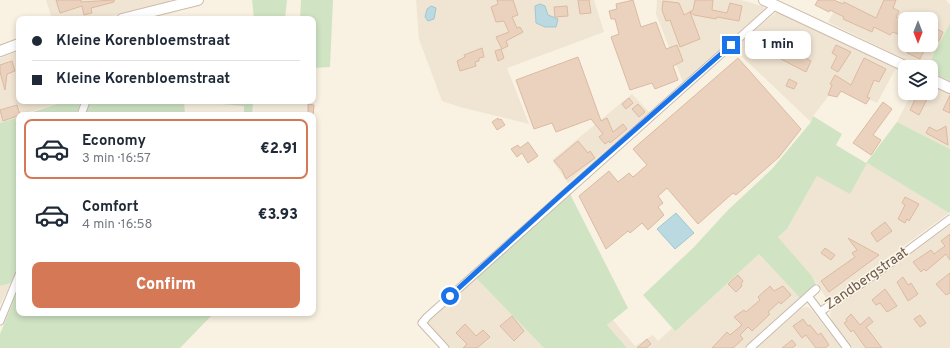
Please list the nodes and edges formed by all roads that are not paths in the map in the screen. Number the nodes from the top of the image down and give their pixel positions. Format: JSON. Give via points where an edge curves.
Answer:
{"nodes":[{"id":1,"x":198,"y":0,"type":"edge"},
{"id":2,"x":764,"y":0,"type":"edge"},
{"id":3,"x":183,"y":2,"type":"edge"},
{"id":4,"x":776,"y":5,"type":"junction"},
{"id":5,"x":133,"y":16,"type":"edge"},
{"id":6,"x":16,"y":45,"type":"edge"},
{"id":7,"x":0,"y":51,"type":"edge"},
{"id":8,"x":898,"y":63,"type":"edge"},
{"id":9,"x":938,"y":82,"type":"edge"},
{"id":10,"x":950,"y":88,"type":"edge"},
{"id":11,"x":950,"y":218,"type":"edge"},
{"id":12,"x":16,"y":282,"type":"edge"},
{"id":13,"x":816,"y":289,"type":"dead end"},
{"id":14,"x":808,"y":296,"type":"junction"},
{"id":15,"x":820,"y":312,"type":"junction"},
{"id":16,"x":0,"y":321,"type":"edge"},
{"id":17,"x":445,"y":348,"type":"edge"},
{"id":18,"x":750,"y":348,"type":"edge"},
{"id":19,"x":847,"y":348,"type":"edge"}],
"edges":[{"from":1,"to":3,"type":"street"},
{"from":2,"to":4,"type":"street"},
{"from":3,"to":5,"type":"street"},
{"from":4,"to":8,"type":"street"},
{"from":4,"to":17,"type":"street","via":[[427,317],[422,323]]},
{"from":6,"to":7,"type":"street"},
{"from":9,"to":10,"type":"street"},
{"from":11,"to":15,"type":"street","name":"Zandbergstraat"},
{"from":12,"to":16,"type":"street"},
{"from":13,"to":14,"type":"street","name":"Zandbergstraat"},
{"from":14,"to":15,"type":"street"},
{"from":14,"to":18,"type":"street","name":"Zandbergstraat"},
{"from":15,"to":19,"type":"street","name":"Zandbergstraat"}]}
